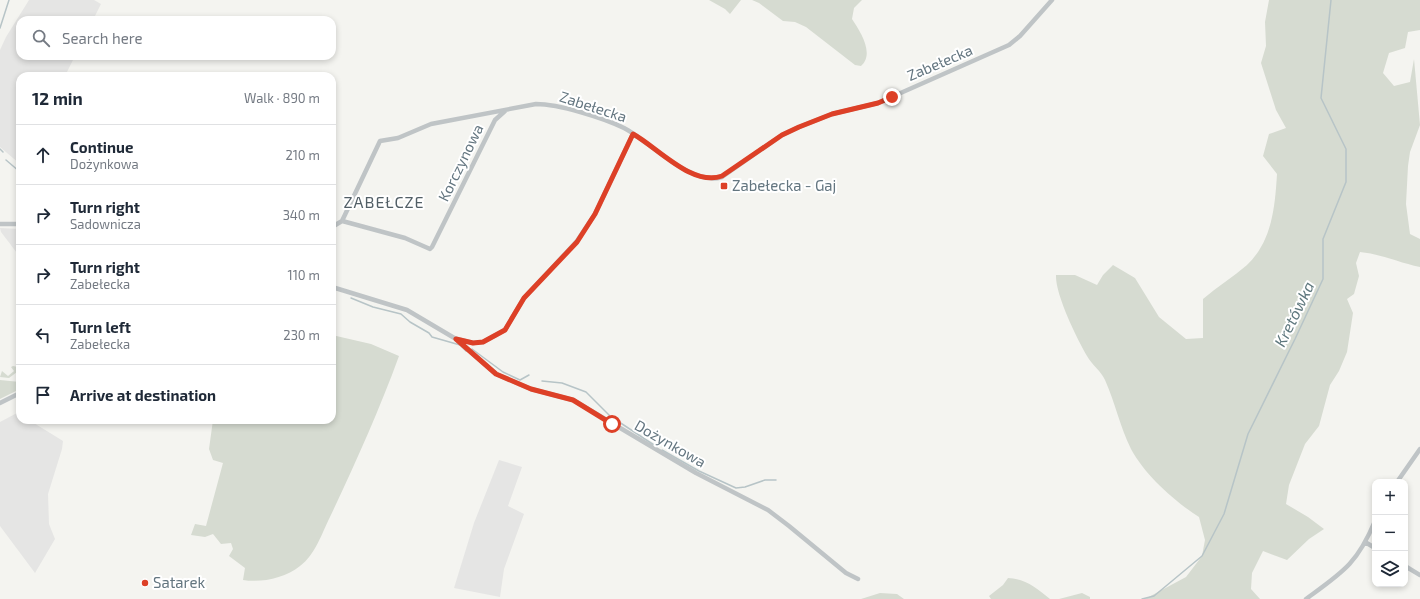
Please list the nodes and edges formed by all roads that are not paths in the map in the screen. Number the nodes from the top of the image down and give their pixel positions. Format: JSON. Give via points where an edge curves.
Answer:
{"nodes":[{"id":1,"x":1052,"y":0,"type":"edge"},
{"id":2,"x":505,"y":111,"type":"junction"},
{"id":3,"x":633,"y":134,"type":"junction"},
{"id":4,"x":342,"y":221,"type":"junction"},
{"id":5,"x":0,"y":224,"type":"edge"},
{"id":6,"x":16,"y":224,"type":"edge"},
{"id":7,"x":336,"y":225,"type":"edge"},
{"id":8,"x":336,"y":288,"type":"edge"},
{"id":9,"x":456,"y":339,"type":"junction"},
{"id":10,"x":16,"y":395,"type":"edge"},
{"id":11,"x":0,"y":403,"type":"edge"},
{"id":12,"x":1420,"y":449,"type":"edge"},
{"id":13,"x":1399,"y":479,"type":"edge"},
{"id":14,"x":1372,"y":527,"type":"edge"},
{"id":15,"x":1365,"y":542,"type":"junction"},
{"id":16,"x":1372,"y":546,"type":"edge"},
{"id":17,"x":1408,"y":568,"type":"edge"},
{"id":18,"x":1420,"y":575,"type":"edge"},
{"id":19,"x":858,"y":579,"type":"dead end"},
{"id":20,"x":1306,"y":599,"type":"edge"}],
"edges":[{"from":1,"to":3,"type":"street","name":"Zabełecka","via":[[1009,45],[878,103],[832,114],[799,127],[782,135],[715,179],[689,172]]},
{"from":2,"to":3,"type":"street","name":"Zabełecka","via":[[545,104],[600,119]]},
{"from":2,"to":4,"type":"street","name":"Zabełecka","via":[[431,124],[398,138],[380,141]]},
{"from":2,"to":4,"type":"street","name":"Korczynowa","via":[[495,120],[430,249],[404,238]]},
{"from":3,"to":9,"type":"street","via":[[595,214],[577,242],[524,298],[505,330],[483,342],[473,343]]},
{"from":4,"to":7,"type":"street"},
{"from":5,"to":6,"type":"street"},
{"from":8,"to":9,"type":"street","name":"Dożynkowa","via":[[398,306]]},
{"from":9,"to":19,"type":"street","name":"Dożynkowa","via":[[496,374],[531,389],[573,400],[696,473],[768,510],[846,573]]},
{"from":10,"to":11,"type":"street"},
{"from":12,"to":13,"type":"street"},
{"from":14,"to":15,"type":"street"},
{"from":15,"to":16,"type":"street"},
{"from":15,"to":20,"type":"street","via":[[1343,572]]},
{"from":17,"to":18,"type":"street"}]}
